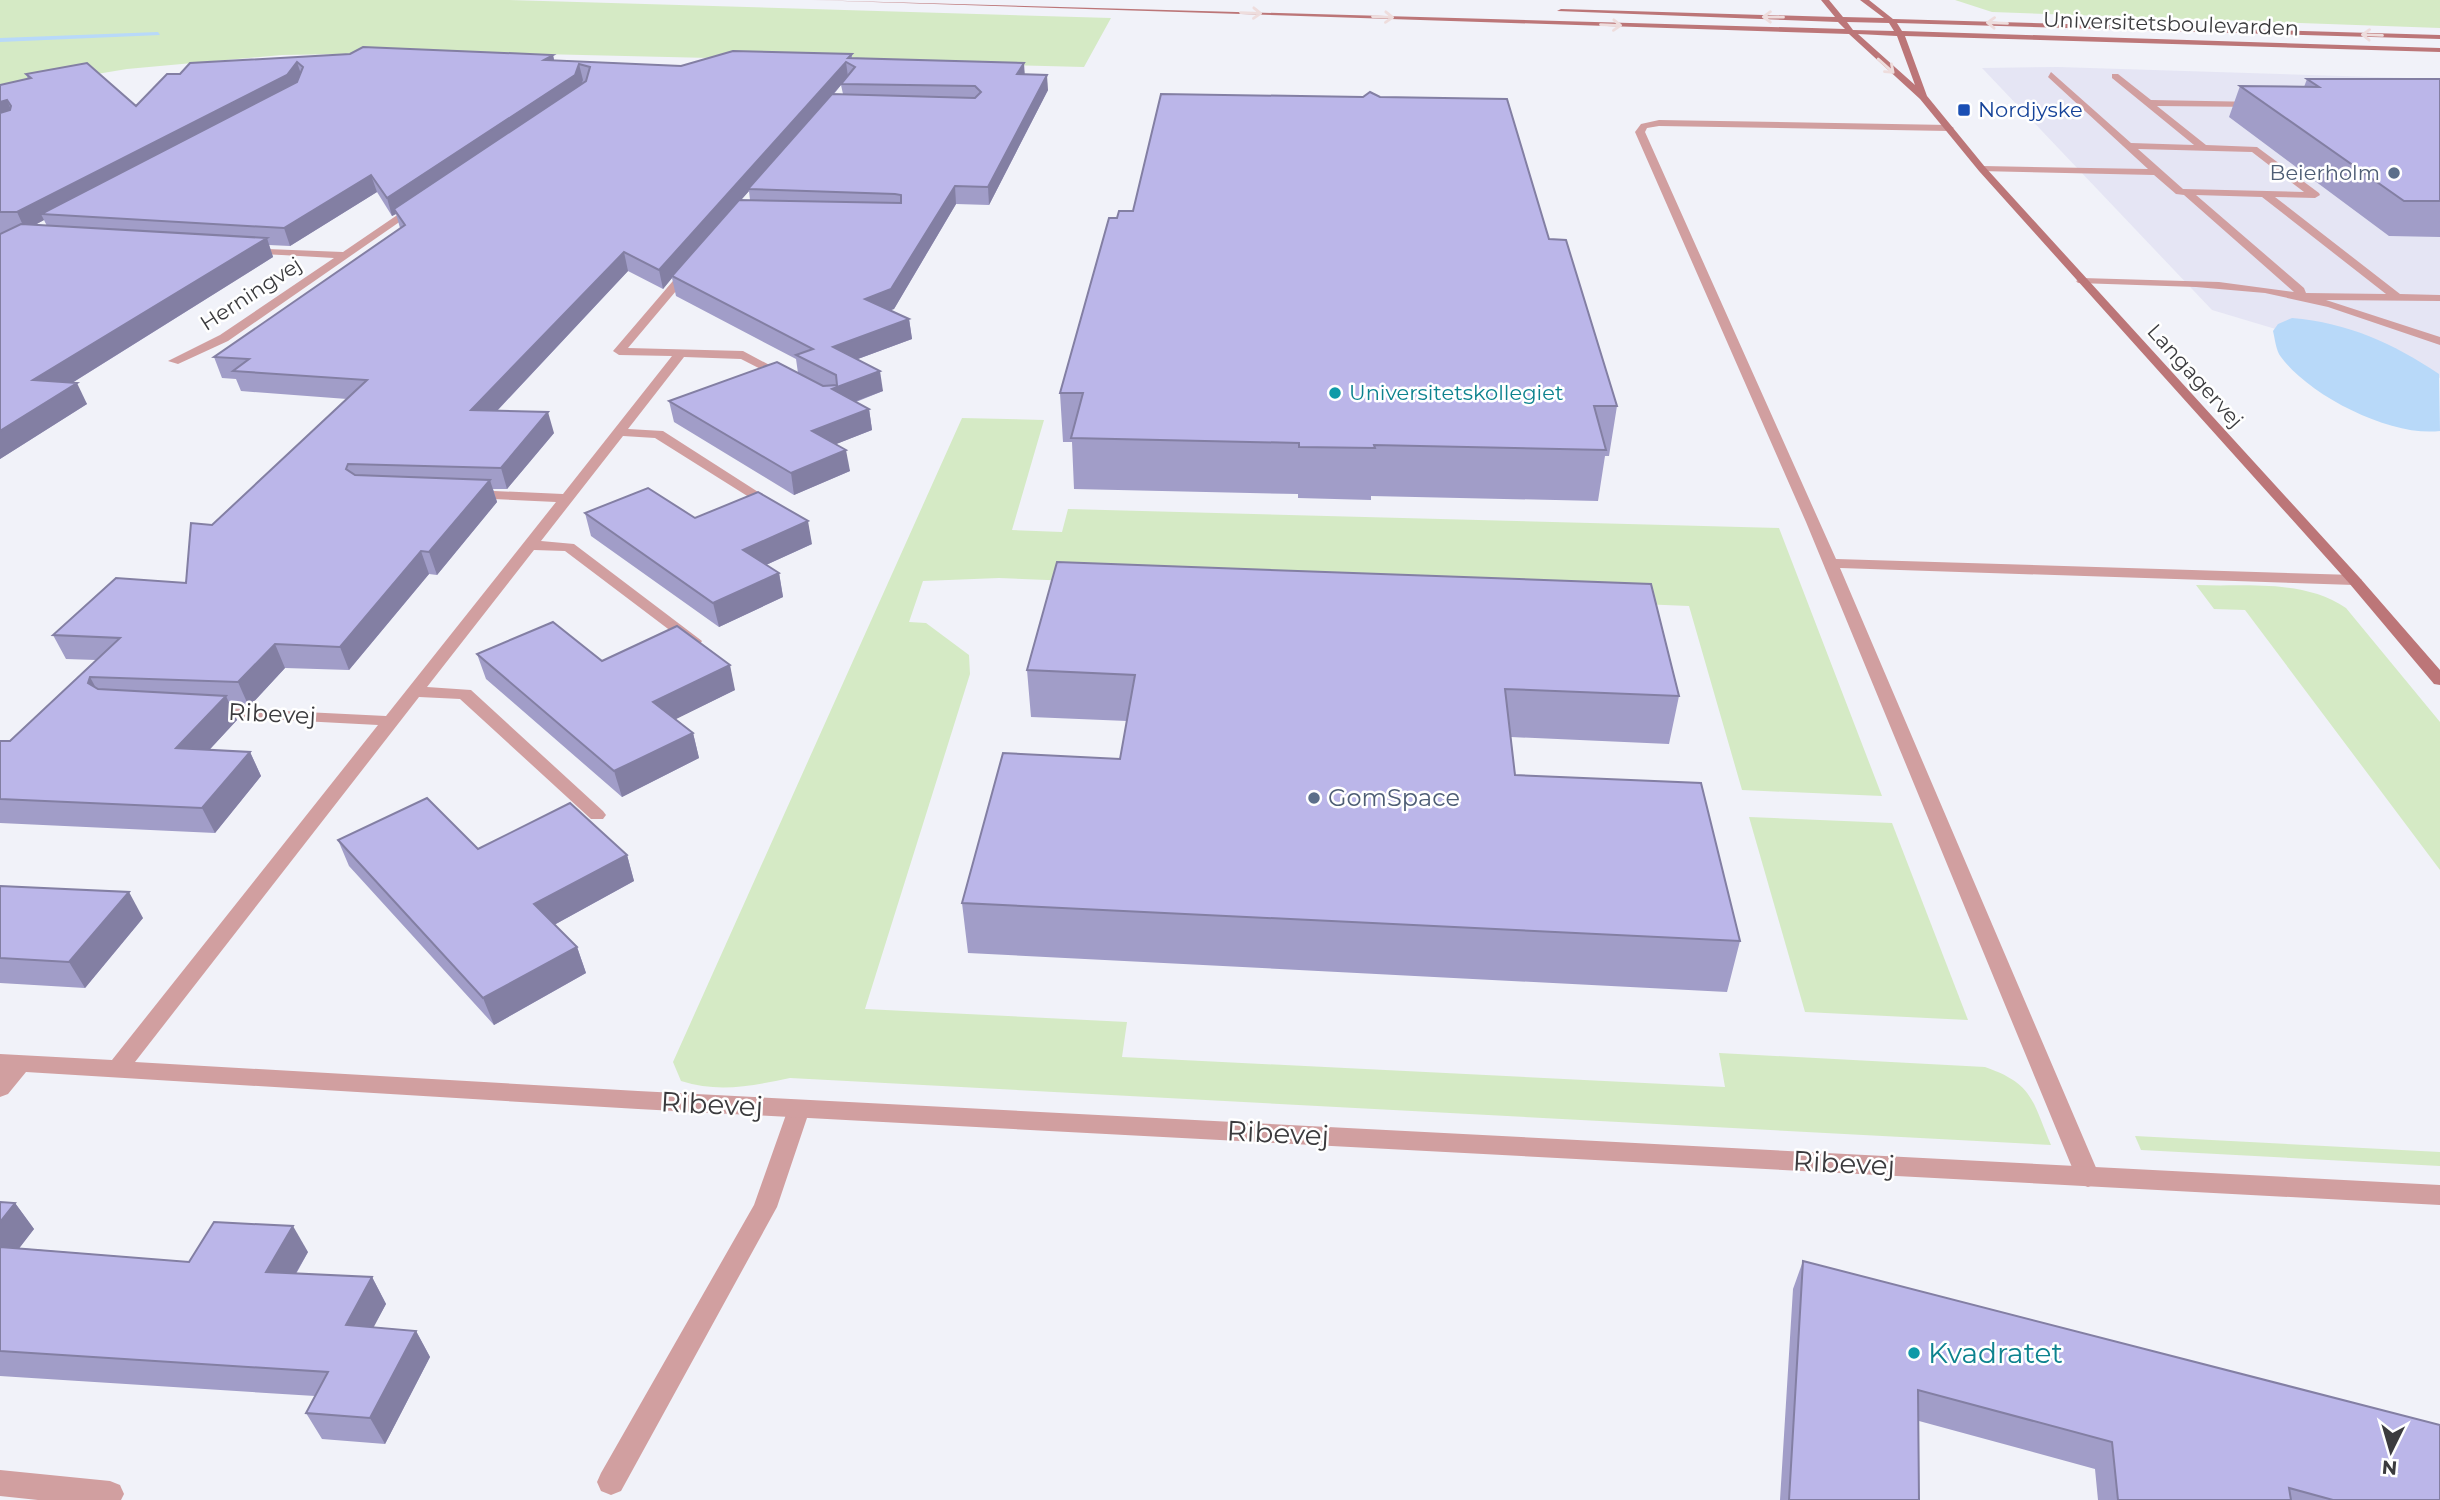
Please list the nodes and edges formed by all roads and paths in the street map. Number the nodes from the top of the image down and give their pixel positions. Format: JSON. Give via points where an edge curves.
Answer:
{"nodes":[{"id":1,"x":816,"y":0,"type":"edge"},
{"id":2,"x":1825,"y":0,"type":"edge"},
{"id":3,"x":1864,"y":0,"type":"edge"},
{"id":4,"x":1550,"y":10,"type":"dead end"},
{"id":5,"x":1846,"y":25,"type":"junction"},
{"id":6,"x":1894,"y":26,"type":"junction"},
{"id":7,"x":2440,"y":37,"type":"edge"},
{"id":8,"x":2440,"y":50,"type":"edge"},
{"id":9,"x":2051,"y":75,"type":"dead end"},
{"id":10,"x":2115,"y":76,"type":"dead end"},
{"id":11,"x":1923,"y":97,"type":"junction"},
{"id":12,"x":2149,"y":103,"type":"junction"},
{"id":13,"x":2274,"y":104,"type":"edge"},
{"id":14,"x":1949,"y":128,"type":"junction"},
{"id":15,"x":2129,"y":146,"type":"junction"},
{"id":16,"x":2204,"y":148,"type":"junction"},
{"id":17,"x":1983,"y":169,"type":"junction"},
{"id":18,"x":2158,"y":172,"type":"junction"},
{"id":19,"x":2186,"y":192,"type":"junction"},
{"id":20,"x":2265,"y":194,"type":"junction"},
{"id":21,"x":425,"y":201,"type":"edge"},
{"id":22,"x":235,"y":249,"type":"edge"},
{"id":23,"x":345,"y":256,"type":"junction"},
{"id":24,"x":697,"y":260,"type":"edge"},
{"id":25,"x":2082,"y":281,"type":"junction"},
{"id":26,"x":2300,"y":296,"type":"junction"},
{"id":27,"x":2397,"y":297,"type":"junction"},
{"id":28,"x":2440,"y":298,"type":"edge"},
{"id":29,"x":2440,"y":341,"type":"edge"},
{"id":30,"x":681,"y":353,"type":"junction"},
{"id":31,"x":174,"y":361,"type":"dead end"},
{"id":32,"x":799,"y":384,"type":"edge"},
{"id":33,"x":619,"y":432,"type":"junction"},
{"id":34,"x":458,"y":494,"type":"edge"},
{"id":35,"x":566,"y":498,"type":"junction"},
{"id":36,"x":774,"y":506,"type":"edge"},
{"id":37,"x":530,"y":545,"type":"junction"},
{"id":38,"x":1830,"y":564,"type":"junction"},
{"id":39,"x":2354,"y":580,"type":"junction"},
{"id":40,"x":695,"y":642,"type":"edge"},
{"id":41,"x":2440,"y":680,"type":"edge"},
{"id":42,"x":414,"y":692,"type":"junction"},
{"id":43,"x":191,"y":710,"type":"edge"},
{"id":44,"x":391,"y":721,"type":"junction"},
{"id":45,"x":597,"y":815,"type":"dead end"},
{"id":46,"x":10,"y":1062,"type":"edge"},
{"id":47,"x":117,"y":1069,"type":"junction"},
{"id":48,"x":0,"y":1088,"type":"edge"},
{"id":49,"x":799,"y":1109,"type":"junction"},
{"id":50,"x":2088,"y":1177,"type":"junction"},
{"id":51,"x":2440,"y":1195,"type":"edge"},
{"id":52,"x":611,"y":1482,"type":"dead end"},
{"id":53,"x":0,"y":1483,"type":"edge"},
{"id":54,"x":110,"y":1494,"type":"dead end"}],
"edges":[{"from":1,"to":5,"type":"main road","one_way":true},
{"from":2,"to":5,"type":"main road","name":"Langagervej"},
{"from":3,"to":6,"type":"main road"},
{"from":5,"to":4,"type":"main road","one_way":true},
{"from":5,"to":6,"type":"main road"},
{"from":5,"to":6,"type":"main road"},
{"from":5,"to":11,"type":"main road","name":"Langagervej","one_way":true},
{"from":7,"to":6,"type":"main road","name":"Universitetsboulevarden","one_way":true},
{"from":6,"to":8,"type":"main road","name":"Universitetsboulevarden"},
{"from":6,"to":11,"type":"main road","name":"Langagervej","via":[[1909,45]]},
{"from":9,"to":15,"type":"street"},
{"from":10,"to":12,"type":"street"},
{"from":11,"to":14,"type":"main road","name":"Langagervej"},
{"from":12,"to":13,"type":"street"},
{"from":12,"to":16,"type":"street"},
{"from":14,"to":17,"type":"main road","name":"Langagervej"},
{"from":14,"to":38,"type":"street","via":[[1659,123],[1644,126],[1640,132]]},
{"from":15,"to":16,"type":"street"},
{"from":15,"to":18,"type":"street"},
{"from":16,"to":20,"type":"street","via":[[2255,149],[2315,195]]},
{"from":17,"to":18,"type":"street"},
{"from":17,"to":25,"type":"main road","name":"Langagervej"},
{"from":18,"to":19,"type":"street"},
{"from":19,"to":20,"type":"street"},
{"from":19,"to":26,"type":"street","via":[[2300,290]]},
{"from":20,"to":27,"type":"street"},
{"from":21,"to":23,"type":"street","name":"Herningvej"},
{"from":22,"to":23,"type":"street","name":"Herningvej"},
{"from":23,"to":31,"type":"street","name":"Herningvej","via":[[224,338]]},
{"from":24,"to":30,"type":"street","via":[[619,351]]},
{"from":25,"to":26,"type":"street","via":[[2216,284]]},
{"from":25,"to":39,"type":"main road","name":"Langagervej"},
{"from":26,"to":27,"type":"street"},
{"from":26,"to":29,"type":"street"},
{"from":27,"to":28,"type":"street"},
{"from":30,"to":32,"type":"street","via":[[743,355]]},
{"from":30,"to":33,"type":"street"},
{"from":33,"to":35,"type":"street"},
{"from":33,"to":36,"type":"street","via":[[658,434]]},
{"from":34,"to":35,"type":"street"},
{"from":35,"to":37,"type":"street"},
{"from":37,"to":40,"type":"street","via":[[569,547]]},
{"from":37,"to":42,"type":"street"},
{"from":38,"to":39,"type":"street"},
{"from":38,"to":50,"type":"street"},
{"from":39,"to":41,"type":"main road","name":"Langagervej"},
{"from":42,"to":44,"type":"street"},
{"from":42,"to":45,"type":"street","via":[[465,694]]},
{"from":43,"to":44,"type":"street","name":"Ribevej"},
{"from":44,"to":47,"type":"street"},
{"from":46,"to":47,"type":"street","name":"Ribevej"},
{"from":46,"to":48,"type":"street","name":"Ribevej"},
{"from":47,"to":49,"type":"street","name":"Ribevej"},
{"from":49,"to":50,"type":"street","name":"Ribevej"},
{"from":49,"to":52,"type":"street","via":[[765,1207]]},
{"from":50,"to":51,"type":"street","name":"Ribevej"},
{"from":53,"to":54,"type":"street"}]}
